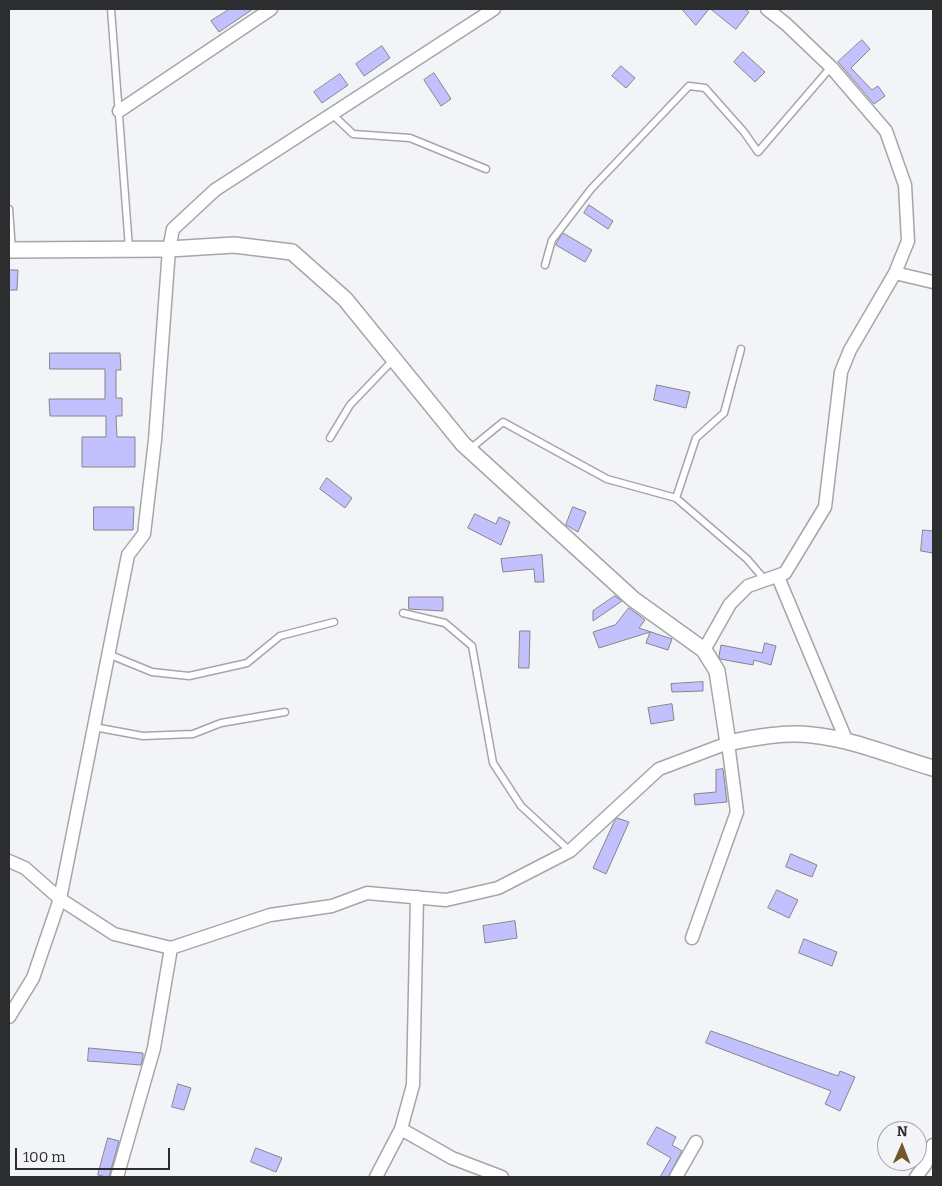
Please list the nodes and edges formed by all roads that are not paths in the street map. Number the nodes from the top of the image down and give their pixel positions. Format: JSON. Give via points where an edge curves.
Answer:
{"nodes":[{"id":1,"x":111,"y":9,"type":"edge"},
{"id":2,"x":271,"y":9,"type":"edge"},
{"id":3,"x":494,"y":9,"type":"edge"},
{"id":4,"x":766,"y":9,"type":"edge"},
{"id":5,"x":831,"y":67,"type":"junction"},
{"id":6,"x":119,"y":111,"type":"junction"},
{"id":7,"x":332,"y":114,"type":"junction"},
{"id":8,"x":486,"y":169,"type":"dead end"},
{"id":9,"x":9,"y":209,"type":"edge"},
{"id":10,"x":169,"y":249,"type":"junction"},
{"id":11,"x":11,"y":250,"type":"edge"},
{"id":12,"x":129,"y":250,"type":"junction"},
{"id":13,"x":545,"y":265,"type":"dead end"},
{"id":14,"x":895,"y":272,"type":"junction"},
{"id":15,"x":933,"y":282,"type":"edge"},
{"id":16,"x":741,"y":349,"type":"dead end"},
{"id":17,"x":394,"y":359,"type":"junction"},
{"id":18,"x":330,"y":438,"type":"dead end"},
{"id":19,"x":469,"y":450,"type":"junction"},
{"id":20,"x":676,"y":498,"type":"junction"},
{"id":21,"x":772,"y":578,"type":"junction"},
{"id":22,"x":403,"y":614,"type":"dead end"},
{"id":23,"x":334,"y":622,"type":"dead end"},
{"id":24,"x":704,"y":650,"type":"junction"},
{"id":25,"x":108,"y":654,"type":"junction"},
{"id":26,"x":285,"y":712,"type":"dead end"},
{"id":27,"x":94,"y":727,"type":"junction"},
{"id":28,"x":728,"y":742,"type":"junction"},
{"id":29,"x":847,"y":742,"type":"junction"},
{"id":30,"x":933,"y":768,"type":"edge"},
{"id":31,"x":570,"y":851,"type":"junction"},
{"id":32,"x":9,"y":861,"type":"edge"},
{"id":33,"x":417,"y":897,"type":"junction"},
{"id":34,"x":60,"y":898,"type":"junction"},
{"id":35,"x":692,"y":938,"type":"dead end"},
{"id":36,"x":171,"y":948,"type":"junction"},
{"id":37,"x":9,"y":1018,"type":"edge"},
{"id":38,"x":401,"y":1130,"type":"junction"},
{"id":39,"x":696,"y":1142,"type":"dead end"},
{"id":40,"x":933,"y":1145,"type":"edge"},
{"id":41,"x":117,"y":1177,"type":"edge"},
{"id":42,"x":376,"y":1177,"type":"edge"},
{"id":43,"x":502,"y":1177,"type":"edge"},
{"id":44,"x":676,"y":1177,"type":"edge"},
{"id":45,"x":916,"y":1177,"type":"edge"}],
"edges":[{"from":1,"to":6,"type":"lane"},
{"from":2,"to":6,"type":"street"},
{"from":3,"to":7,"type":"street"},
{"from":4,"to":5,"type":"street"},
{"from":5,"to":13,"type":"lane","via":[[758,152],[705,88],[689,86],[591,189],[552,240]]},
{"from":5,"to":14,"type":"street","via":[[886,131],[905,185],[908,241]]},
{"from":6,"to":12,"type":"lane"},
{"from":7,"to":8,"type":"lane","via":[[352,134],[410,138]]},
{"from":7,"to":10,"type":"street","via":[[215,190],[173,229]]},
{"from":9,"to":11,"type":"lane"},
{"from":10,"to":12,"type":"street"},
{"from":10,"to":17,"type":"street","via":[[234,245],[292,252],[345,299]]},
{"from":10,"to":25,"type":"street","via":[[155,440],[144,534],[128,555]]},
{"from":11,"to":12,"type":"street"},
{"from":14,"to":15,"type":"street"},
{"from":14,"to":21,"type":"street","via":[[850,350],[841,372],[825,506],[785,573]]},
{"from":16,"to":20,"type":"lane","via":[[724,413],[696,438]]},
{"from":17,"to":18,"type":"lane","via":[[350,405]]},
{"from":17,"to":19,"type":"street"},
{"from":19,"to":20,"type":"lane","via":[[503,422],[607,479]]},
{"from":19,"to":24,"type":"street","via":[[633,599]]},
{"from":20,"to":21,"type":"lane"},
{"from":21,"to":24,"type":"street","via":[[748,586],[730,604]]},
{"from":21,"to":29,"type":"street"},
{"from":22,"to":31,"type":"lane","via":[[445,623],[472,646],[493,764],[521,806]]},
{"from":23,"to":25,"type":"lane","via":[[280,636],[247,663],[189,676],[152,672]]},
{"from":24,"to":28,"type":"street","via":[[717,671]]},
{"from":25,"to":27,"type":"street"},
{"from":26,"to":27,"type":"lane","via":[[221,723],[193,734],[143,736]]},
{"from":27,"to":34,"type":"street"},
{"from":28,"to":29,"type":"street","via":[[761,736],[812,735]]},
{"from":28,"to":31,"type":"street","via":[[659,769]]},
{"from":28,"to":35,"type":"street","via":[[737,812]]},
{"from":29,"to":30,"type":"street"},
{"from":31,"to":33,"type":"street","via":[[498,888],[446,900]]},
{"from":32,"to":34,"type":"street","via":[[25,868]]},
{"from":33,"to":36,"type":"street","via":[[367,893],[332,906],[270,915]]},
{"from":33,"to":38,"type":"street","via":[[413,1085]]},
{"from":34,"to":36,"type":"street","via":[[114,934]]},
{"from":34,"to":37,"type":"street","via":[[33,978]]},
{"from":36,"to":41,"type":"street","via":[[154,1048]]},
{"from":38,"to":42,"type":"street"},
{"from":38,"to":43,"type":"street","via":[[452,1158]]},
{"from":39,"to":44,"type":"street"},
{"from":40,"to":45,"type":"street"}]}
